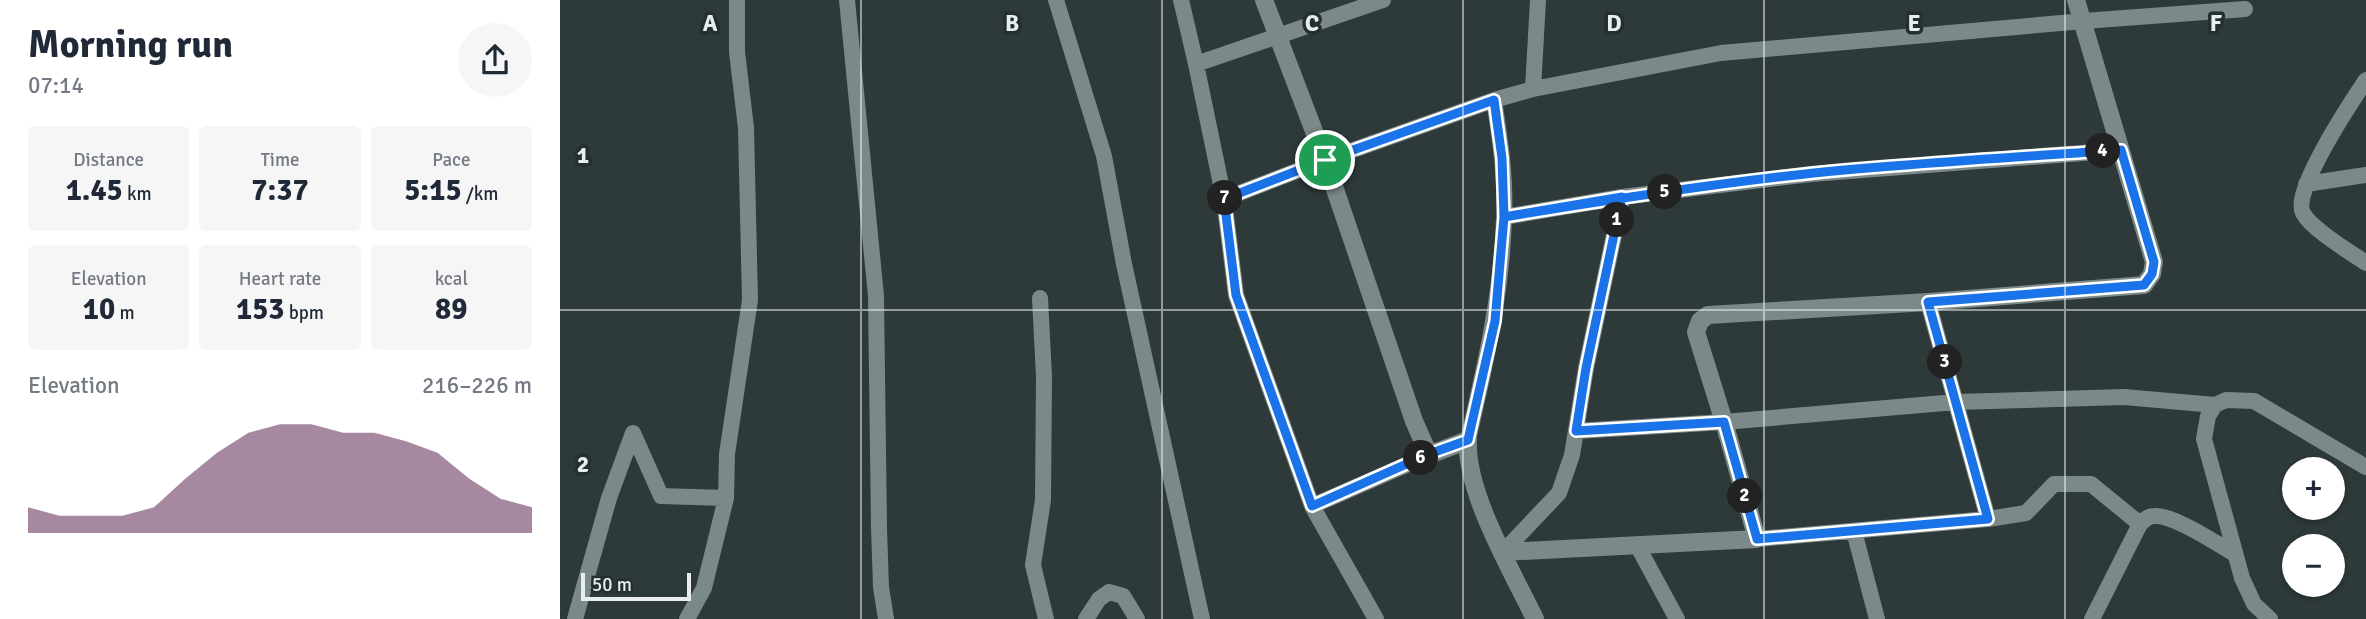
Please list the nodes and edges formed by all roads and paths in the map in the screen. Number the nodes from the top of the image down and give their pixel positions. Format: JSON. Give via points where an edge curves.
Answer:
{"nodes":[{"id":1,"x":737,"y":0,"type":"edge"},
{"id":2,"x":847,"y":0,"type":"edge"},
{"id":3,"x":1056,"y":0,"type":"edge"},
{"id":4,"x":1181,"y":0,"type":"edge"},
{"id":5,"x":1264,"y":0,"type":"edge"},
{"id":6,"x":1383,"y":0,"type":"edge"},
{"id":7,"x":1538,"y":0,"type":"edge"},
{"id":8,"x":2076,"y":0,"type":"edge"},
{"id":9,"x":2245,"y":9,"type":"dead end"},
{"id":10,"x":2084,"y":21,"type":"junction"},
{"id":11,"x":1278,"y":36,"type":"junction"},
{"id":12,"x":1196,"y":64,"type":"junction"},
{"id":13,"x":2366,"y":80,"type":"edge"},
{"id":14,"x":1533,"y":89,"type":"junction"},
{"id":15,"x":1494,"y":100,"type":"junction"},
{"id":16,"x":2121,"y":150,"type":"junction"},
{"id":17,"x":1325,"y":160,"type":"junction"},
{"id":18,"x":2366,"y":175,"type":"edge"},
{"id":19,"x":2306,"y":184,"type":"junction"},
{"id":20,"x":1622,"y":197,"type":"junction"},
{"id":21,"x":1224,"y":199,"type":"junction"},
{"id":22,"x":1504,"y":217,"type":"junction"},
{"id":23,"x":2366,"y":263,"type":"edge"},
{"id":24,"x":1040,"y":298,"type":"dead end"},
{"id":25,"x":1928,"y":302,"type":"junction"},
{"id":26,"x":1956,"y":402,"type":"junction"},
{"id":27,"x":2215,"y":405,"type":"junction"},
{"id":28,"x":1724,"y":422,"type":"junction"},
{"id":29,"x":1576,"y":431,"type":"junction"},
{"id":30,"x":1468,"y":440,"type":"junction"},
{"id":31,"x":1429,"y":454,"type":"junction"},
{"id":32,"x":2366,"y":467,"type":"edge"},
{"id":33,"x":726,"y":498,"type":"junction"},
{"id":34,"x":1312,"y":506,"type":"junction"},
{"id":35,"x":1988,"y":519,"type":"junction"},
{"id":36,"x":2140,"y":524,"type":"junction"},
{"id":37,"x":1854,"y":531,"type":"junction"},
{"id":38,"x":1757,"y":539,"type":"junction"},
{"id":39,"x":1637,"y":545,"type":"junction"},
{"id":40,"x":1503,"y":552,"type":"junction"},
{"id":41,"x":2235,"y":554,"type":"junction"},
{"id":42,"x":575,"y":619,"type":"edge"},
{"id":43,"x":687,"y":619,"type":"edge"},
{"id":44,"x":886,"y":619,"type":"edge"},
{"id":45,"x":1046,"y":619,"type":"edge"},
{"id":46,"x":1086,"y":619,"type":"edge"},
{"id":47,"x":1137,"y":619,"type":"edge"},
{"id":48,"x":1202,"y":619,"type":"edge"},
{"id":49,"x":1377,"y":619,"type":"edge"},
{"id":50,"x":1535,"y":619,"type":"edge"},
{"id":51,"x":1677,"y":619,"type":"edge"},
{"id":52,"x":1877,"y":619,"type":"edge"},
{"id":53,"x":2092,"y":619,"type":"edge"},
{"id":54,"x":2270,"y":619,"type":"edge"}],
"edges":[{"from":1,"to":33,"type":"street","via":[[750,300],[727,454]]},
{"from":2,"to":44,"type":"street","via":[[876,296],[879,528]]},
{"from":3,"to":48,"type":"street","via":[[1104,156]]},
{"from":4,"to":12,"type":"street"},
{"from":5,"to":11,"type":"street"},
{"from":6,"to":11,"type":"street"},
{"from":7,"to":14,"type":"street"},
{"from":8,"to":10,"type":"street"},
{"from":9,"to":10,"type":"street"},
{"from":10,"to":14,"type":"street","via":[[1721,52]]},
{"from":10,"to":16,"type":"street"},
{"from":11,"to":12,"type":"street"},
{"from":11,"to":17,"type":"street"},
{"from":12,"to":21,"type":"street"},
{"from":13,"to":19,"type":"street"},
{"from":14,"to":15,"type":"street"},
{"from":15,"to":17,"type":"street"},
{"from":15,"to":22,"type":"street"},
{"from":16,"to":20,"type":"street","via":[[1811,174]]},
{"from":16,"to":25,"type":"street","via":[[2154,262],[2144,285]]},
{"from":17,"to":21,"type":"street"},
{"from":17,"to":31,"type":"street"},
{"from":18,"to":19,"type":"street"},
{"from":19,"to":23,"type":"street","via":[[2300,208],[2304,216]]},
{"from":20,"to":22,"type":"street"},
{"from":20,"to":29,"type":"street"},
{"from":21,"to":34,"type":"street","via":[[1236,295]]},
{"from":22,"to":30,"type":"street","via":[[1495,321]]},
{"from":24,"to":45,"type":"street","via":[[1043,500],[1034,565]]},
{"from":25,"to":26,"type":"street"},
{"from":25,"to":28,"type":"street","via":[[1708,315],[1696,332]]},
{"from":26,"to":27,"type":"street","via":[[2124,397]]},
{"from":26,"to":28,"type":"street"},
{"from":26,"to":35,"type":"street"},
{"from":27,"to":32,"type":"street","via":[[2226,400],[2254,401]]},
{"from":27,"to":41,"type":"street","via":[[2204,439]]},
{"from":28,"to":29,"type":"street"},
{"from":28,"to":38,"type":"street"},
{"from":29,"to":40,"type":"street","via":[[1559,493]]},
{"from":30,"to":31,"type":"street"},
{"from":30,"to":40,"type":"street","via":[[1470,471]]},
{"from":31,"to":34,"type":"street"},
{"from":33,"to":42,"type":"street","via":[[661,496],[633,433],[609,498]]},
{"from":33,"to":43,"type":"street","via":[[704,588]]},
{"from":34,"to":49,"type":"street"},
{"from":35,"to":36,"type":"street","via":[[2026,513],[2054,484],[2091,484]]},
{"from":35,"to":37,"type":"street"},
{"from":36,"to":41,"type":"street","via":[[2154,516],[2169,518]]},
{"from":36,"to":53,"type":"street"},
{"from":37,"to":38,"type":"street"},
{"from":37,"to":52,"type":"street"},
{"from":38,"to":39,"type":"street"},
{"from":39,"to":40,"type":"street"},
{"from":39,"to":51,"type":"street"},
{"from":40,"to":50,"type":"street"},
{"from":41,"to":54,"type":"street","via":[[2254,604]]},
{"from":46,"to":47,"type":"street","via":[[1109,592],[1123,596]]}]}
